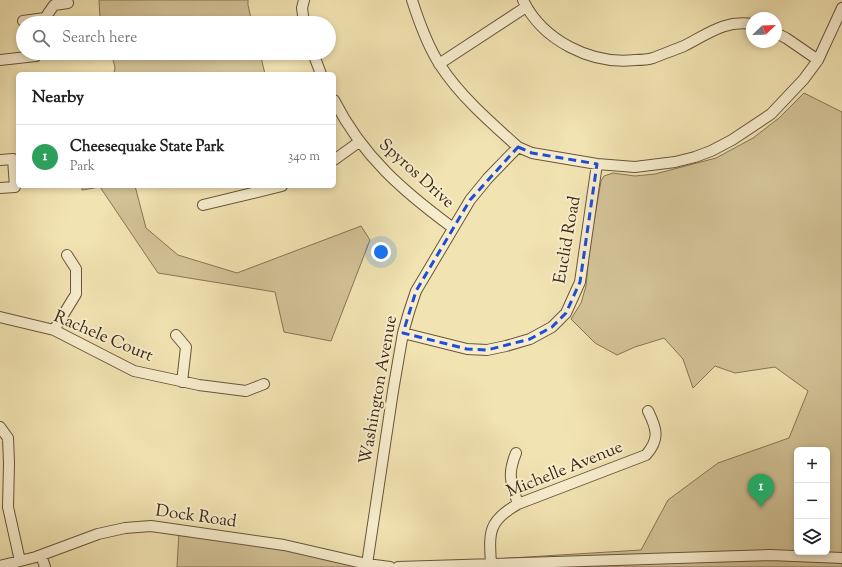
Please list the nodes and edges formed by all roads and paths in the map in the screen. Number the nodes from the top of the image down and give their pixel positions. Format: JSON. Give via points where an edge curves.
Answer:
{"nodes":[{"id":1,"x":67,"y":0,"type":"edge"},
{"id":2,"x":304,"y":0,"type":"edge"},
{"id":3,"x":412,"y":0,"type":"edge"},
{"id":4,"x":525,"y":3,"type":"edge"},
{"id":5,"x":842,"y":8,"type":"edge"},
{"id":6,"x":48,"y":16,"type":"edge"},
{"id":7,"x":303,"y":16,"type":"edge"},
{"id":8,"x":746,"y":23,"type":"edge"},
{"id":9,"x":782,"y":36,"type":"edge"},
{"id":10,"x":16,"y":58,"type":"edge"},
{"id":11,"x":0,"y":60,"type":"edge"},
{"id":12,"x":316,"y":60,"type":"edge"},
{"id":13,"x":818,"y":60,"type":"junction"},
{"id":14,"x":439,"y":64,"type":"junction"},
{"id":15,"x":321,"y":72,"type":"edge"},
{"id":16,"x":336,"y":104,"type":"edge"},
{"id":17,"x":359,"y":142,"type":"junction"},
{"id":18,"x":518,"y":147,"type":"junction"},
{"id":19,"x":16,"y":157,"type":"edge"},
{"id":20,"x":336,"y":159,"type":"edge"},
{"id":21,"x":0,"y":160,"type":"edge"},
{"id":22,"x":597,"y":164,"type":"junction"},
{"id":23,"x":0,"y":188,"type":"edge"},
{"id":24,"x":274,"y":188,"type":"edge"},
{"id":25,"x":203,"y":205,"type":"dead end"},
{"id":26,"x":453,"y":228,"type":"junction"},
{"id":27,"x":67,"y":255,"type":"dead end"},
{"id":28,"x":0,"y":317,"type":"edge"},
{"id":29,"x":54,"y":330,"type":"junction"},
{"id":30,"x":403,"y":333,"type":"junction"},
{"id":31,"x":176,"y":335,"type":"dead end"},
{"id":32,"x":182,"y":382,"type":"junction"},
{"id":33,"x":264,"y":384,"type":"dead end"},
{"id":34,"x":648,"y":411,"type":"dead end"},
{"id":35,"x":0,"y":427,"type":"edge"},
{"id":36,"x":516,"y":453,"type":"dead end"},
{"id":37,"x":518,"y":504,"type":"junction"},
{"id":38,"x":41,"y":555,"type":"junction"},
{"id":39,"x":842,"y":558,"type":"edge"},
{"id":40,"x":20,"y":561,"type":"junction"},
{"id":41,"x":367,"y":564,"type":"junction"},
{"id":42,"x":491,"y":564,"type":"junction"},
{"id":43,"x":0,"y":566,"type":"edge"},
{"id":44,"x":45,"y":567,"type":"edge"},
{"id":45,"x":390,"y":567,"type":"edge"},
{"id":46,"x":398,"y":567,"type":"edge"}],
"edges":[{"from":1,"to":6,"type":"street","via":[[68,3],[54,5]]},
{"from":2,"to":7,"type":"street"},
{"from":3,"to":14,"type":"street"},
{"from":4,"to":8,"type":"street","via":[[539,23],[557,39],[577,50],[603,59],[651,59],[684,46],[720,26]]},
{"from":4,"to":14,"type":"street"},
{"from":5,"to":13,"type":"street"},
{"from":9,"to":13,"type":"street"},
{"from":10,"to":11,"type":"street"},
{"from":12,"to":15,"type":"street"},
{"from":13,"to":22,"type":"street","via":[[771,114],[711,151],[675,162],[636,167]]},
{"from":14,"to":18,"type":"street","via":[[459,90]]},
{"from":16,"to":17,"type":"street","name":"Spyros Drive"},
{"from":17,"to":20,"type":"street"},
{"from":17,"to":26,"type":"street","name":"Spyros Drive","via":[[377,164],[420,203]]},
{"from":18,"to":22,"type":"street","via":[[532,154]]},
{"from":18,"to":26,"type":"street","name":"Washington Avenue","via":[[470,200]]},
{"from":19,"to":21,"type":"street"},
{"from":19,"to":23,"type":"street","via":[[15,187]]},
{"from":22,"to":30,"type":"street","name":"Euclid Road","via":[[580,282],[566,313],[552,327],[530,339],[487,350],[467,349]]},
{"from":24,"to":25,"type":"street"},
{"from":26,"to":30,"type":"street","name":"Washington Avenue","via":[[416,291]]},
{"from":27,"to":29,"type":"street","via":[[76,269],[76,294]]},
{"from":28,"to":29,"type":"street","name":"Rachele Court"},
{"from":29,"to":32,"type":"street","name":"Rachele Court","via":[[134,371]]},
{"from":30,"to":41,"type":"street","name":"Washington Avenue"},
{"from":31,"to":32,"type":"street","via":[[186,347]]},
{"from":32,"to":33,"type":"street","name":"Rachele Court","via":[[246,390]]},
{"from":34,"to":37,"type":"street","name":"Michelle Avenue","via":[[655,425],[655,438],[653,447],[646,455]]},
{"from":35,"to":40,"type":"street","via":[[8,438],[8,508]]},
{"from":36,"to":37,"type":"street","via":[[511,464],[510,476]]},
{"from":37,"to":42,"type":"street","name":"Michelle Avenue","via":[[507,510],[491,528]]},
{"from":38,"to":40,"type":"street","name":"Dock Road"},
{"from":38,"to":41,"type":"street","name":"Dock Road","via":[[98,534],[150,526],[284,545]]},
{"from":38,"to":44,"type":"street"},
{"from":39,"to":42,"type":"street","via":[[770,555]]},
{"from":40,"to":43,"type":"street","name":"Dock Road"},
{"from":41,"to":45,"type":"street","name":"Dock Road"},
{"from":42,"to":46,"type":"street"}]}
